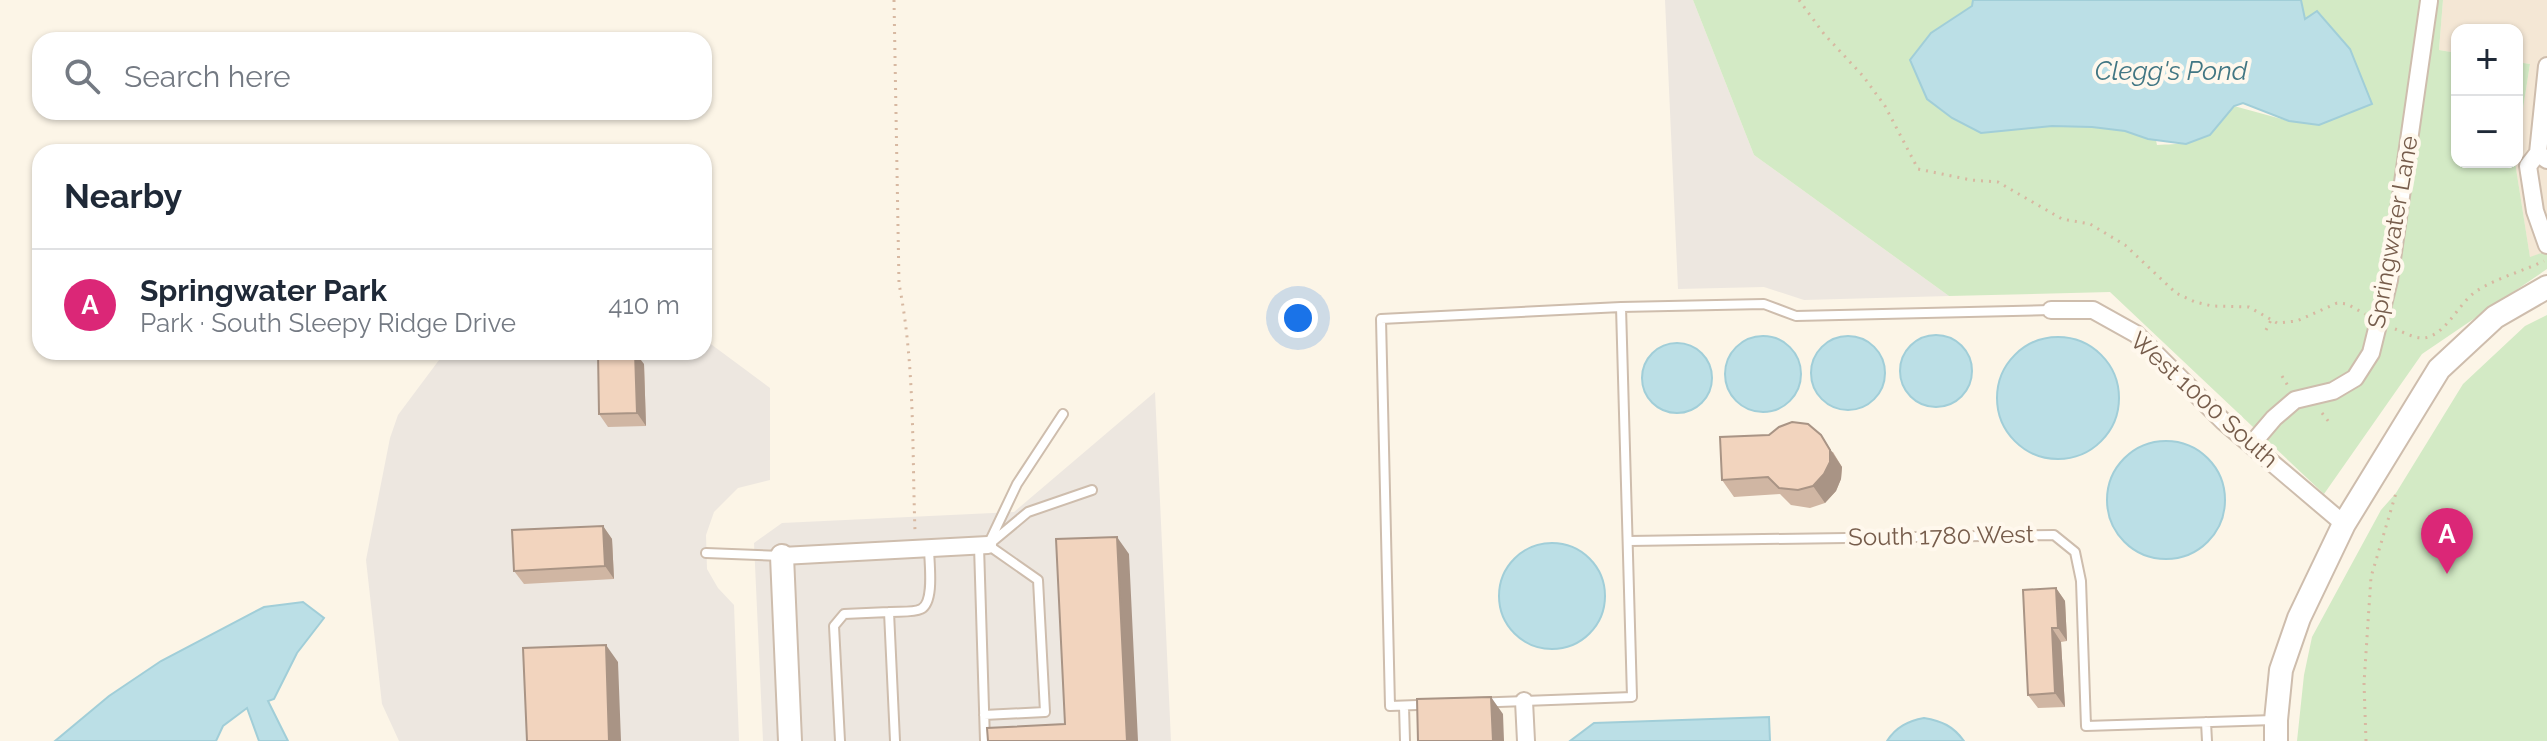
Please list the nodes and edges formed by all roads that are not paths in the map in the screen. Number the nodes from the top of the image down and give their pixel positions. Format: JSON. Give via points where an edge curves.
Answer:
{"nodes":[{"id":1,"x":2429,"y":1,"type":"edge"},
{"id":2,"x":2547,"y":66,"type":"edge"},
{"id":3,"x":2542,"y":156,"type":"edge"},
{"id":4,"x":2541,"y":209,"type":"edge"},
{"id":5,"x":2547,"y":245,"type":"edge"},
{"id":6,"x":2547,"y":287,"type":"edge"},
{"id":7,"x":1621,"y":307,"type":"junction"},
{"id":8,"x":2051,"y":310,"type":"joint"},
{"id":9,"x":1063,"y":414,"type":"dead end"},
{"id":10,"x":2251,"y":445,"type":"junction"},
{"id":11,"x":1092,"y":490,"type":"dead end"},
{"id":12,"x":2344,"y":524,"type":"junction"},
{"id":13,"x":1629,"y":541,"type":"junction"},
{"id":14,"x":983,"y":545,"type":"junction"},
{"id":15,"x":922,"y":548,"type":"junction"},
{"id":16,"x":706,"y":553,"type":"dead end"},
{"id":17,"x":782,"y":556,"type":"junction"},
{"id":18,"x":889,"y":612,"type":"junction"},
{"id":19,"x":1524,"y":701,"type":"junction"},
{"id":20,"x":1404,"y":706,"type":"junction"},
{"id":21,"x":984,"y":715,"type":"junction"},
{"id":22,"x":2206,"y":722,"type":"junction"},
{"id":23,"x":2276,"y":730,"type":"edge"},
{"id":24,"x":790,"y":741,"type":"edge"},
{"id":25,"x":840,"y":741,"type":"edge"},
{"id":26,"x":895,"y":741,"type":"edge"},
{"id":27,"x":985,"y":741,"type":"edge"},
{"id":28,"x":1405,"y":741,"type":"edge"},
{"id":29,"x":1526,"y":741,"type":"edge"},
{"id":30,"x":2207,"y":741,"type":"edge"}],
"edges":[{"from":1,"to":10,"type":"street","name":"Springwater Lane","via":[[2389,280],[2371,353],[2355,378],[2333,391],[2295,400]]},
{"from":2,"to":3,"type":"street"},
{"from":3,"to":4,"type":"street","via":[[2528,166]]},
{"from":4,"to":5,"type":"street"},
{"from":6,"to":12,"type":"street","via":[[2495,317],[2439,369]]},
{"from":7,"to":8,"type":"lane","via":[[1764,304],[1796,316]]},
{"from":7,"to":13,"type":"lane"},
{"from":7,"to":20,"type":"lane","via":[[1381,319],[1390,706]]},
{"from":8,"to":10,"type":"street","name":"West 1000 South","via":[[2093,310],[2136,334]]},
{"from":9,"to":14,"type":"lane"},
{"from":10,"to":12,"type":"street","name":"West 1000 South"},
{"from":11,"to":14,"type":"lane","via":[[1028,512]]},
{"from":12,"to":23,"type":"street","via":[[2299,618],[2281,670]]},
{"from":13,"to":19,"type":"lane","via":[[1632,697]]},
{"from":13,"to":22,"type":"lane","name":"South 1780 West","via":[[2054,535],[2075,552],[2081,581],[2086,726]]},
{"from":14,"to":15,"type":"street"},
{"from":14,"to":21,"type":"lane"},
{"from":14,"to":21,"type":"lane","via":[[1038,580],[1045,712]]},
{"from":15,"to":17,"type":"street"},
{"from":15,"to":18,"type":"lane","via":[[930,597],[919,611]]},
{"from":16,"to":17,"type":"lane"},
{"from":17,"to":24,"type":"street"},
{"from":18,"to":25,"type":"lane","via":[[844,614],[834,626]]},
{"from":18,"to":26,"type":"lane"},
{"from":19,"to":20,"type":"lane"},
{"from":19,"to":29,"type":"street"},
{"from":20,"to":28,"type":"lane"},
{"from":21,"to":27,"type":"lane"},
{"from":22,"to":23,"type":"lane","name":"South 1780 West"},
{"from":22,"to":30,"type":"lane"}]}
